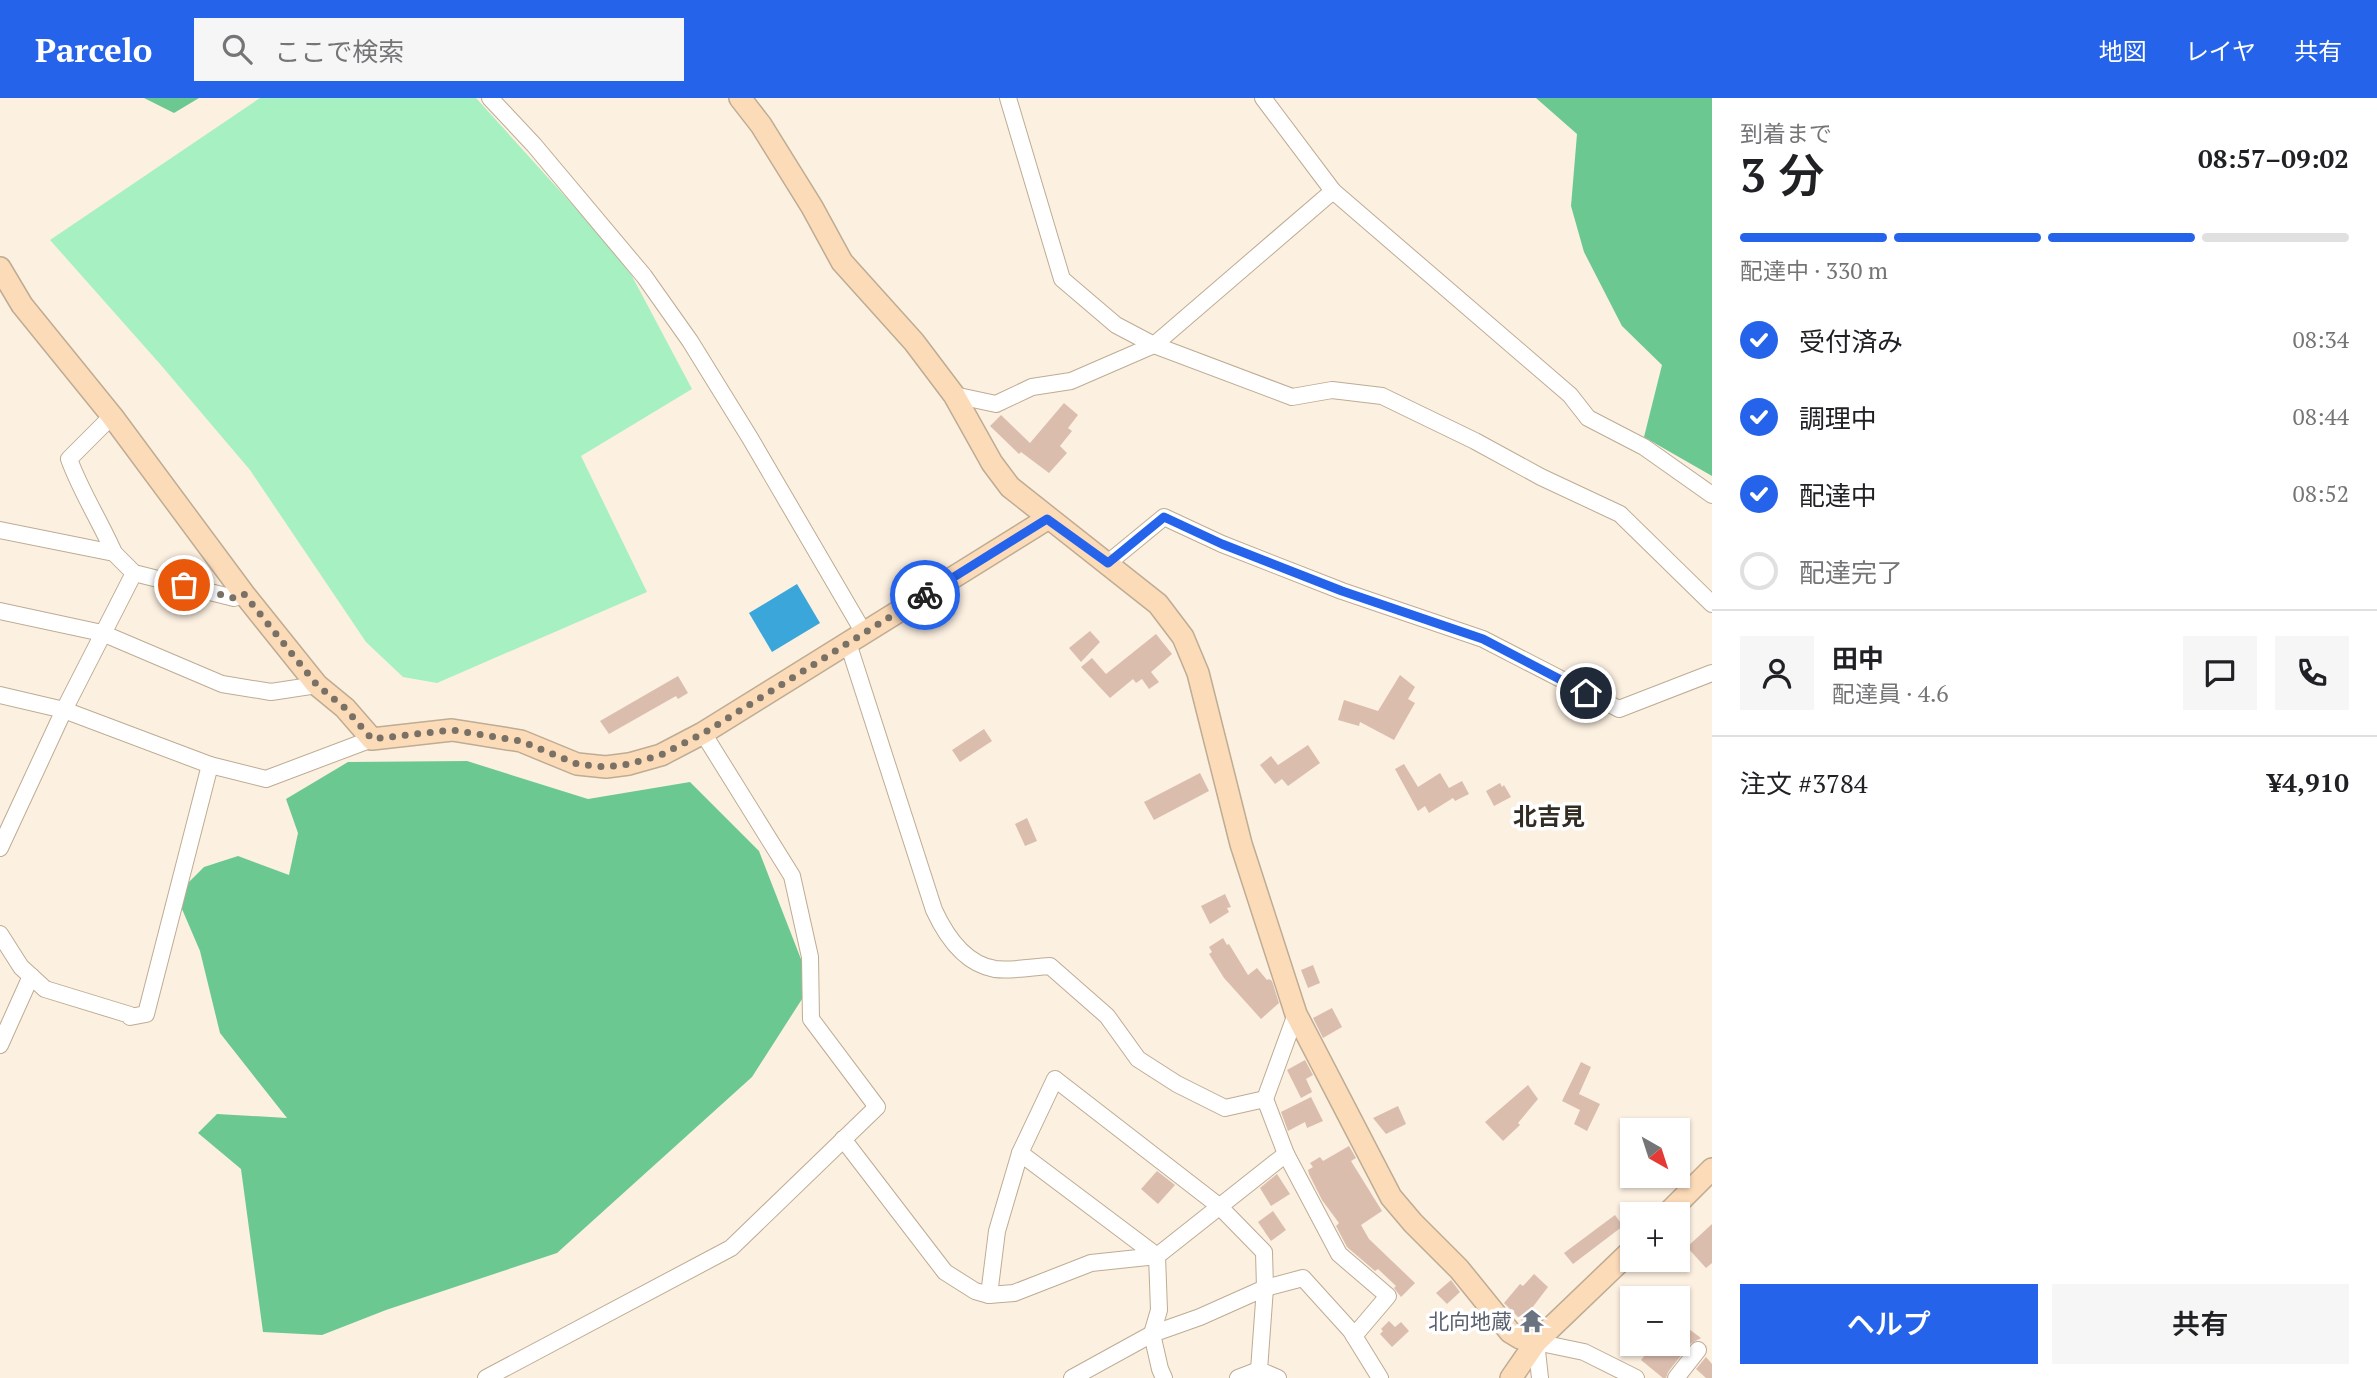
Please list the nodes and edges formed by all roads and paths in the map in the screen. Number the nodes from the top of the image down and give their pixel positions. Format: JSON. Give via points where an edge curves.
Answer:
{"nodes":[{"id":1,"x":490,"y":98,"type":"edge"},
{"id":2,"x":740,"y":98,"type":"edge"},
{"id":3,"x":1008,"y":98,"type":"edge"},
{"id":4,"x":1263,"y":98,"type":"edge"},
{"id":5,"x":1333,"y":191,"type":"junction"},
{"id":6,"x":0,"y":268,"type":"edge"},
{"id":7,"x":1154,"y":345,"type":"junction"},
{"id":8,"x":954,"y":395,"type":"junction"},
{"id":9,"x":112,"y":416,"type":"junction"},
{"id":10,"x":1712,"y":495,"type":"edge"},
{"id":11,"x":1047,"y":519,"type":"junction"},
{"id":12,"x":0,"y":530,"type":"edge"},
{"id":13,"x":114,"y":553,"type":"junction"},
{"id":14,"x":1108,"y":563,"type":"junction"},
{"id":15,"x":134,"y":573,"type":"junction"},
{"id":16,"x":244,"y":594,"type":"junction"},
{"id":17,"x":1712,"y":604,"type":"edge"},
{"id":18,"x":0,"y":611,"type":"edge"},
{"id":19,"x":102,"y":633,"type":"junction"},
{"id":20,"x":856,"y":638,"type":"junction"},
{"id":21,"x":1712,"y":673,"type":"edge"},
{"id":22,"x":317,"y":685,"type":"junction"},
{"id":23,"x":0,"y":695,"type":"edge"},
{"id":24,"x":64,"y":710,"type":"junction"},
{"id":25,"x":704,"y":733,"type":"junction"},
{"id":26,"x":372,"y":739,"type":"junction"},
{"id":27,"x":210,"y":765,"type":"junction"},
{"id":28,"x":0,"y":848,"type":"edge"},
{"id":29,"x":0,"y":934,"type":"edge"},
{"id":30,"x":31,"y":976,"type":"junction"},
{"id":31,"x":1296,"y":1014,"type":"junction"},
{"id":32,"x":0,"y":1045,"type":"edge"},
{"id":33,"x":1265,"y":1099,"type":"junction"},
{"id":34,"x":843,"y":1139,"type":"junction"},
{"id":35,"x":1020,"y":1153,"type":"junction"},
{"id":36,"x":1286,"y":1154,"type":"junction"},
{"id":37,"x":1712,"y":1169,"type":"edge"},
{"id":38,"x":1679,"y":1202,"type":"edge"},
{"id":39,"x":1219,"y":1206,"type":"junction"},
{"id":40,"x":1157,"y":1256,"type":"junction"},
{"id":41,"x":1620,"y":1261,"type":"edge"},
{"id":42,"x":1265,"y":1289,"type":"junction"},
{"id":43,"x":989,"y":1295,"type":"junction"},
{"id":44,"x":1152,"y":1334,"type":"junction"},
{"id":45,"x":1354,"y":1336,"type":"junction"},
{"id":46,"x":1536,"y":1342,"type":"junction"},
{"id":47,"x":1698,"y":1350,"type":"dead end"},
{"id":48,"x":1259,"y":1370,"type":"junction"},
{"id":49,"x":486,"y":1378,"type":"edge"},
{"id":50,"x":1072,"y":1378,"type":"edge"},
{"id":51,"x":1164,"y":1378,"type":"edge"},
{"id":52,"x":1238,"y":1378,"type":"edge"},
{"id":53,"x":1278,"y":1378,"type":"edge"},
{"id":54,"x":1380,"y":1378,"type":"edge"},
{"id":55,"x":1511,"y":1378,"type":"edge"},
{"id":56,"x":1539,"y":1378,"type":"edge"},
{"id":57,"x":1636,"y":1378,"type":"edge"},
{"id":58,"x":1676,"y":1378,"type":"edge"}],
"edges":[{"from":1,"to":20,"type":"street","via":[[645,276],[690,341],[743,427]]},
{"from":2,"to":8,"type":"street","via":[[842,261]]},
{"from":3,"to":7,"type":"street","via":[[1062,279],[1116,326]]},
{"from":4,"to":5,"type":"street"},
{"from":5,"to":7,"type":"street"},
{"from":5,"to":10,"type":"street","via":[[1570,395],[1588,418],[1644,447]]},
{"from":6,"to":9,"type":"street","via":[[22,305]]},
{"from":7,"to":8,"type":"street","via":[[1070,382],[1032,387],[996,404]]},
{"from":7,"to":17,"type":"street","via":[[1292,397],[1332,390],[1382,396],[1620,514]]},
{"from":8,"to":11,"type":"street","via":[[1010,487]]},
{"from":9,"to":13,"type":"street","via":[[69,459]]},
{"from":9,"to":16,"type":"street"},
{"from":11,"to":14,"type":"street"},
{"from":11,"to":20,"type":"street"},
{"from":12,"to":13,"type":"street"},
{"from":13,"to":15,"type":"street"},
{"from":14,"to":21,"type":"street","via":[[1164,517],[1342,591],[1483,639],[1619,709]]},
{"from":14,"to":31,"type":"street","via":[[1158,604],[1183,637],[1198,673],[1241,844]]},
{"from":15,"to":16,"type":"street","via":[[234,598]]},
{"from":15,"to":19,"type":"street"},
{"from":16,"to":22,"type":"street"},
{"from":18,"to":19,"type":"street"},
{"from":19,"to":22,"type":"street","via":[[222,684],[271,692]]},
{"from":19,"to":24,"type":"street"},
{"from":20,"to":25,"type":"street"},
{"from":20,"to":33,"type":"street","via":[[944,933],[978,964],[996,969],[1050,966],[1107,1016],[1138,1059],[1177,1084],[1225,1108]]},
{"from":22,"to":26,"type":"street"},
{"from":23,"to":24,"type":"street"},
{"from":24,"to":27,"type":"street"},
{"from":24,"to":28,"type":"street"},
{"from":25,"to":26,"type":"street","via":[[661,755],[606,767],[577,764],[521,741],[452,730]]},
{"from":25,"to":34,"type":"street","via":[[792,876],[810,957],[811,1019],[877,1107]]},
{"from":26,"to":27,"type":"street","via":[[266,779]]},
{"from":27,"to":30,"type":"street","via":[[146,1014],[130,1017],[44,989]]},
{"from":29,"to":30,"type":"street"},
{"from":30,"to":32,"type":"street"},
{"from":31,"to":33,"type":"street"},
{"from":31,"to":46,"type":"street","via":[[1391,1197],[1510,1332]]},
{"from":33,"to":36,"type":"street"},
{"from":34,"to":43,"type":"street","via":[[945,1272]]},
{"from":34,"to":49,"type":"street","via":[[732,1248]]},
{"from":35,"to":39,"type":"street","via":[[1055,1079]]},
{"from":35,"to":40,"type":"street"},
{"from":35,"to":43,"type":"street","via":[[997,1231]]},
{"from":36,"to":39,"type":"street"},
{"from":36,"to":45,"type":"street","via":[[1339,1254],[1388,1296]]},
{"from":37,"to":38,"type":"street"},
{"from":39,"to":40,"type":"street"},
{"from":39,"to":42,"type":"street","via":[[1264,1252]]},
{"from":40,"to":43,"type":"street","via":[[1091,1263],[1014,1293]]},
{"from":40,"to":44,"type":"street","via":[[1159,1310]]},
{"from":41,"to":46,"type":"street"},
{"from":42,"to":44,"type":"street"},
{"from":42,"to":45,"type":"street","via":[[1303,1278]]},
{"from":42,"to":48,"type":"street"},
{"from":44,"to":50,"type":"street"},
{"from":44,"to":51,"type":"street"},
{"from":45,"to":54,"type":"street"},
{"from":46,"to":55,"type":"street"},
{"from":46,"to":56,"type":"street"},
{"from":46,"to":57,"type":"street","via":[[1584,1352]]},
{"from":47,"to":58,"type":"street"},
{"from":48,"to":52,"type":"street"},
{"from":48,"to":53,"type":"street"}]}
